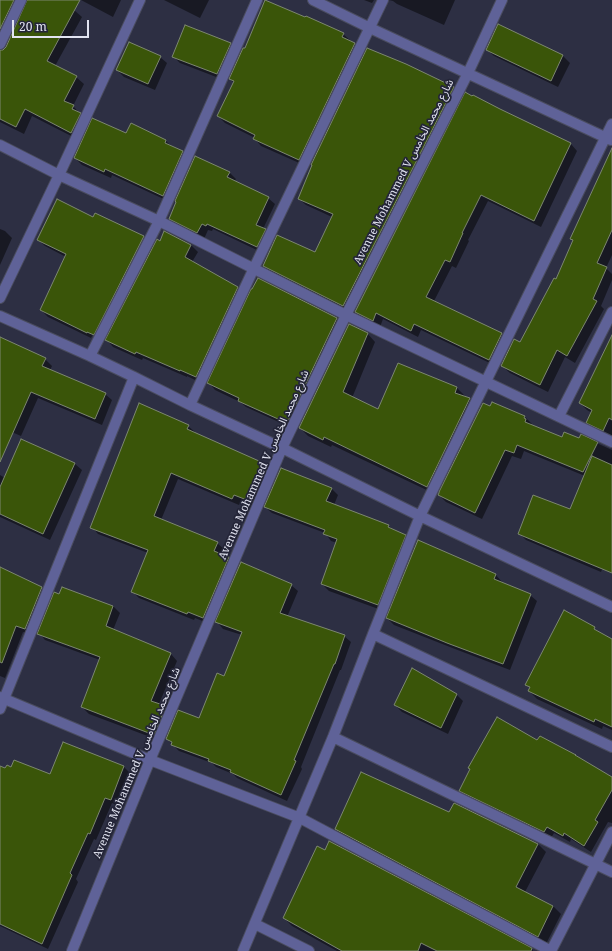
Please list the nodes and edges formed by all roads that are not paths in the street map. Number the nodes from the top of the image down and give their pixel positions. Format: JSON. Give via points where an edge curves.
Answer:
{"nodes":[{"id":1,"x":21,"y":0,"type":"edge"},
{"id":2,"x":140,"y":0,"type":"edge"},
{"id":3,"x":257,"y":0,"type":"edge"},
{"id":4,"x":313,"y":0,"type":"edge"},
{"id":5,"x":383,"y":0,"type":"edge"},
{"id":6,"x":502,"y":0,"type":"edge"},
{"id":7,"x":370,"y":28,"type":"junction"},
{"id":8,"x":0,"y":44,"type":"edge"},
{"id":9,"x":468,"y":73,"type":"junction"},
{"id":10,"x":612,"y":124,"type":"edge"},
{"id":11,"x":609,"y":139,"type":"edge"},
{"id":12,"x":0,"y":145,"type":"edge"},
{"id":13,"x":59,"y":175,"type":"junction"},
{"id":14,"x":159,"y":221,"type":"junction"},
{"id":15,"x":254,"y":268,"type":"junction"},
{"id":16,"x":0,"y":298,"type":"edge"},
{"id":17,"x":612,"y":312,"type":"edge"},
{"id":18,"x":346,"y":315,"type":"junction"},
{"id":19,"x":0,"y":316,"type":"edge"},
{"id":20,"x":90,"y":356,"type":"junction"},
{"id":21,"x":134,"y":377,"type":"junction"},
{"id":22,"x":486,"y":382,"type":"junction"},
{"id":23,"x":190,"y":405,"type":"junction"},
{"id":24,"x":559,"y":416,"type":"junction"},
{"id":25,"x":612,"y":442,"type":"edge"},
{"id":26,"x":282,"y":448,"type":"junction"},
{"id":27,"x":420,"y":516,"type":"junction"},
{"id":28,"x":612,"y":607,"type":"edge"},
{"id":29,"x":373,"y":634,"type":"junction"},
{"id":30,"x":2,"y":698,"type":"edge"},
{"id":31,"x":0,"y":710,"type":"edge"},
{"id":32,"x":333,"y":737,"type":"junction"},
{"id":33,"x":612,"y":747,"type":"edge"},
{"id":34,"x":150,"y":760,"type":"junction"},
{"id":35,"x":300,"y":818,"type":"junction"},
{"id":36,"x":612,"y":832,"type":"edge"},
{"id":37,"x":596,"y":864,"type":"junction"},
{"id":38,"x":612,"y":872,"type":"edge"},
{"id":39,"x":255,"y":924,"type":"junction"},
{"id":40,"x":72,"y":951,"type":"edge"},
{"id":41,"x":243,"y":951,"type":"edge"},
{"id":42,"x":310,"y":951,"type":"edge"}],
"edges":[{"from":1,"to":8,"type":"street"},
{"from":2,"to":13,"type":"street"},
{"from":3,"to":14,"type":"street"},
{"from":4,"to":7,"type":"street"},
{"from":5,"to":7,"type":"street"},
{"from":6,"to":9,"type":"street","name":"Avenue Mohammed V شارع محمد الخامس"},
{"from":7,"to":9,"type":"street"},
{"from":7,"to":15,"type":"street"},
{"from":9,"to":11,"type":"street"},
{"from":9,"to":18,"type":"street","name":"Avenue Mohammed V شارع محمد الخامس"},
{"from":10,"to":11,"type":"street"},
{"from":11,"to":22,"type":"street"},
{"from":12,"to":13,"type":"street"},
{"from":13,"to":14,"type":"street"},
{"from":13,"to":16,"type":"street"},
{"from":14,"to":15,"type":"street"},
{"from":14,"to":20,"type":"street"},
{"from":15,"to":18,"type":"street"},
{"from":15,"to":23,"type":"street"},
{"from":17,"to":24,"type":"street"},
{"from":18,"to":22,"type":"street"},
{"from":18,"to":26,"type":"street","name":"Avenue Mohammed V شارع محمد الخامس"},
{"from":19,"to":20,"type":"street"},
{"from":20,"to":21,"type":"street"},
{"from":21,"to":23,"type":"street"},
{"from":21,"to":30,"type":"street"},
{"from":22,"to":24,"type":"street"},
{"from":22,"to":27,"type":"street"},
{"from":23,"to":26,"type":"street"},
{"from":24,"to":25,"type":"street"},
{"from":26,"to":27,"type":"street"},
{"from":26,"to":34,"type":"street","name":"Avenue Mohammed V شارع محمد الخامس"},
{"from":27,"to":28,"type":"street"},
{"from":27,"to":29,"type":"street"},
{"from":29,"to":32,"type":"street"},
{"from":29,"to":33,"type":"street"},
{"from":30,"to":31,"type":"street"},
{"from":30,"to":34,"type":"street"},
{"from":32,"to":35,"type":"street"},
{"from":32,"to":37,"type":"street"},
{"from":34,"to":35,"type":"street"},
{"from":34,"to":40,"type":"street","name":"Avenue Mohammed V شارع محمد الخامس"},
{"from":35,"to":37,"type":"street","via":[[551,951]]},
{"from":35,"to":39,"type":"street"},
{"from":36,"to":37,"type":"street"},
{"from":37,"to":38,"type":"street"},
{"from":39,"to":41,"type":"street"},
{"from":39,"to":42,"type":"street"}]}
